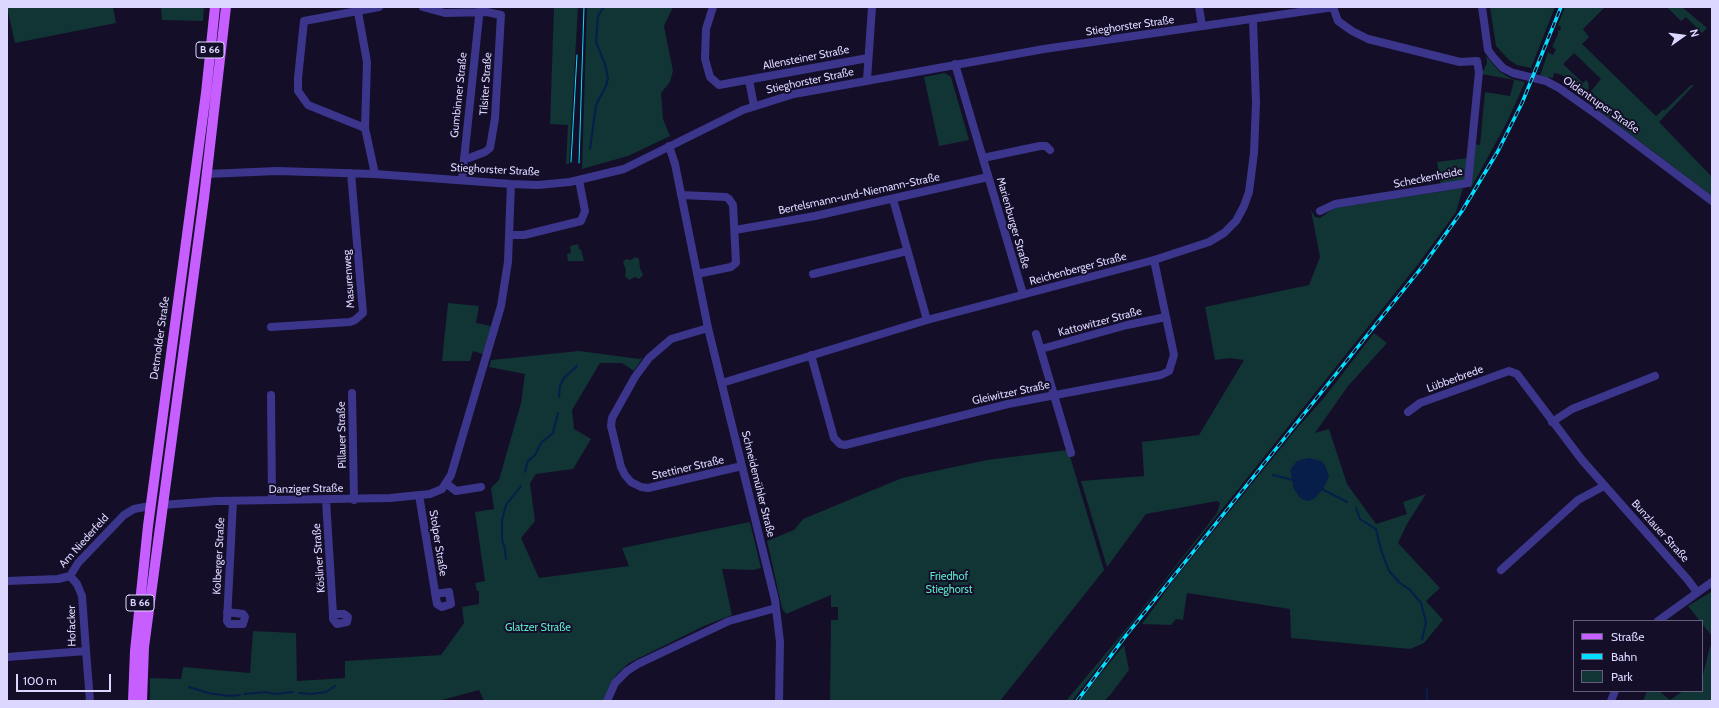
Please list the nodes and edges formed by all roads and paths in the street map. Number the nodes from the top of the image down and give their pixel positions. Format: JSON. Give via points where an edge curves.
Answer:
{"nodes":[{"id":1,"x":215,"y":7,"type":"edge"},
{"id":2,"x":226,"y":7,"type":"edge"},
{"id":3,"x":379,"y":7,"type":"edge"},
{"id":4,"x":423,"y":7,"type":"edge"},
{"id":5,"x":714,"y":7,"type":"edge"},
{"id":6,"x":872,"y":7,"type":"edge"},
{"id":7,"x":1199,"y":7,"type":"edge"},
{"id":8,"x":1334,"y":7,"type":"edge"},
{"id":9,"x":1482,"y":7,"type":"edge"},
{"id":10,"x":480,"y":10,"type":"edge"},
{"id":11,"x":358,"y":12,"type":"junction"},
{"id":12,"x":1253,"y":20,"type":"junction"},
{"id":13,"x":1202,"y":26,"type":"junction"},
{"id":14,"x":868,"y":58,"type":"junction"},
{"id":15,"x":1477,"y":61,"type":"joint"},
{"id":16,"x":955,"y":64,"type":"junction"},
{"id":17,"x":748,"y":80,"type":"junction"},
{"id":18,"x":867,"y":80,"type":"junction"},
{"id":19,"x":754,"y":106,"type":"junction"},
{"id":20,"x":365,"y":128,"type":"junction"},
{"id":21,"x":669,"y":146,"type":"junction"},
{"id":22,"x":1050,"y":150,"type":"dead end"},
{"id":23,"x":464,"y":158,"type":"junction"},
{"id":24,"x":983,"y":158,"type":"junction"},
{"id":25,"x":195,"y":172,"type":"junction"},
{"id":26,"x":207,"y":174,"type":"junction"},
{"id":27,"x":351,"y":174,"type":"junction"},
{"id":28,"x":375,"y":174,"type":"junction"},
{"id":29,"x":988,"y":177,"type":"junction"},
{"id":30,"x":462,"y":179,"type":"junction"},
{"id":31,"x":580,"y":180,"type":"junction"},
{"id":32,"x":511,"y":184,"type":"junction"},
{"id":33,"x":681,"y":195,"type":"junction"},
{"id":34,"x":892,"y":199,"type":"junction"},
{"id":35,"x":1712,"y":201,"type":"edge"},
{"id":36,"x":1320,"y":211,"type":"dead end"},
{"id":37,"x":735,"y":230,"type":"junction"},
{"id":38,"x":509,"y":236,"type":"junction"},
{"id":39,"x":907,"y":251,"type":"junction"},
{"id":40,"x":183,"y":258,"type":"junction"},
{"id":41,"x":195,"y":260,"type":"junction"},
{"id":42,"x":1154,"y":260,"type":"junction"},
{"id":43,"x":697,"y":274,"type":"junction"},
{"id":44,"x":813,"y":274,"type":"dead end"},
{"id":45,"x":1023,"y":294,"type":"junction"},
{"id":46,"x":1166,"y":317,"type":"junction"},
{"id":47,"x":927,"y":320,"type":"junction"},
{"id":48,"x":271,"y":327,"type":"dead end"},
{"id":49,"x":708,"y":328,"type":"junction"},
{"id":50,"x":1036,"y":334,"type":"dead end"},
{"id":51,"x":1041,"y":349,"type":"junction"},
{"id":52,"x":811,"y":355,"type":"junction"},
{"id":53,"x":1512,"y":372,"type":"joint"},
{"id":54,"x":1655,"y":376,"type":"dead end"},
{"id":55,"x":722,"y":383,"type":"junction"},
{"id":56,"x":352,"y":393,"type":"dead end"},
{"id":57,"x":271,"y":395,"type":"dead end"},
{"id":58,"x":1055,"y":396,"type":"junction"},
{"id":59,"x":1408,"y":412,"type":"dead end"},
{"id":60,"x":1552,"y":422,"type":"junction"},
{"id":61,"x":1071,"y":453,"type":"dead end"},
{"id":62,"x":742,"y":466,"type":"junction"},
{"id":63,"x":447,"y":484,"type":"junction"},
{"id":64,"x":1604,"y":486,"type":"junction"},
{"id":65,"x":480,"y":487,"type":"dead end"},
{"id":66,"x":419,"y":495,"type":"junction"},
{"id":67,"x":272,"y":500,"type":"junction"},
{"id":68,"x":326,"y":500,"type":"junction"},
{"id":69,"x":354,"y":500,"type":"junction"},
{"id":70,"x":233,"y":501,"type":"junction"},
{"id":71,"x":162,"y":505,"type":"junction"},
{"id":72,"x":150,"y":506,"type":"junction"},
{"id":73,"x":1501,"y":570,"type":"dead end"},
{"id":74,"x":70,"y":576,"type":"junction"},
{"id":75,"x":7,"y":581,"type":"edge"},
{"id":76,"x":1712,"y":582,"type":"edge"},
{"id":77,"x":1696,"y":592,"type":"junction"},
{"id":78,"x":435,"y":594,"type":"dead end"},
{"id":79,"x":776,"y":608,"type":"junction"},
{"id":80,"x":227,"y":612,"type":"dead end"},
{"id":81,"x":333,"y":614,"type":"dead end"},
{"id":82,"x":1659,"y":620,"type":"edge"},
{"id":83,"x":86,"y":651,"type":"junction"},
{"id":84,"x":7,"y":657,"type":"edge"},
{"id":85,"x":90,"y":701,"type":"edge"},
{"id":86,"x":133,"y":701,"type":"edge"},
{"id":87,"x":142,"y":701,"type":"edge"},
{"id":88,"x":607,"y":701,"type":"edge"},
{"id":89,"x":779,"y":701,"type":"edge"}],
"edges":[{"from":1,"to":25,"type":"main road","name":"Detmolder Straße","number":"B 66"},
{"from":2,"to":26,"type":"main road","number":"B 66"},
{"from":3,"to":11,"type":"street"},
{"from":4,"to":10,"type":"street","via":[[445,13]]},
{"from":5,"to":17,"type":"street","name":"Allensteiner Straße","via":[[705,40],[705,59],[710,77],[719,85]]},
{"from":6,"to":14,"type":"street"},
{"from":7,"to":13,"type":"street"},
{"from":8,"to":12,"type":"street","name":"Stieghorster Straße"},
{"from":8,"to":15,"type":"street","name":"Stieghorster Straße","via":[[1338,21],[1368,39],[1460,62]]},
{"from":9,"to":35,"type":"street","name":"Oldentruper Straße","via":[[1488,50],[1503,68],[1559,88],[1603,118]]},
{"from":10,"to":23,"type":"street","name":"Gumbinner Straße"},
{"from":10,"to":23,"type":"street","name":"Tilsiter Straße","via":[[498,13],[501,17],[495,118],[490,148]]},
{"from":11,"to":20,"type":"street","via":[[367,62]]},
{"from":11,"to":20,"type":"street","via":[[304,21],[298,84],[302,99],[308,106]]},
{"from":12,"to":13,"type":"street","name":"Stieghorster Straße"},
{"from":12,"to":42,"type":"street","name":"Reichenberger Straße","via":[[1256,111],[1250,185],[1244,206],[1236,221],[1209,242]]},
{"from":13,"to":16,"type":"street","name":"Stieghorster Straße"},
{"from":14,"to":17,"type":"street","name":"Allensteiner Straße"},
{"from":14,"to":18,"type":"street"},
{"from":15,"to":36,"type":"street","name":"Scheckenheide","via":[[1478,76],[1468,183],[1335,204]]},
{"from":16,"to":18,"type":"street","name":"Stieghorster Straße"},
{"from":16,"to":24,"type":"street","name":"Marienburger Straße"},
{"from":17,"to":19,"type":"street"},
{"from":18,"to":19,"type":"street","name":"Stieghorster Straße","via":[[805,91]]},
{"from":19,"to":21,"type":"street","name":"Stieghorster Straße"},
{"from":20,"to":28,"type":"street"},
{"from":21,"to":31,"type":"street","name":"Stieghorster Straße","via":[[628,167]]},
{"from":21,"to":33,"type":"street","name":"Schneidemühler Straße"},
{"from":22,"to":24,"type":"street","via":[[1046,146],[1040,146]]},
{"from":23,"to":30,"type":"street","name":"Gumbinner Straße"},
{"from":24,"to":29,"type":"street","name":"Marienburger Straße"},
{"from":25,"to":26,"type":"main road"},
{"from":25,"to":40,"type":"main road","name":"Detmolder Straße","number":"B 66"},
{"from":26,"to":27,"type":"street","name":"Stieghorster Straße","via":[[265,171]]},
{"from":26,"to":41,"type":"main road","number":"B 66"},
{"from":27,"to":28,"type":"street","name":"Stieghorster Straße"},
{"from":27,"to":48,"type":"street","name":"Masurenweg","via":[[363,313],[350,322]]},
{"from":28,"to":30,"type":"street","name":"Stieghorster Straße"},
{"from":29,"to":34,"type":"street","name":"Bertelsmann-und-Niemann-Straße"},
{"from":29,"to":45,"type":"street","name":"Marienburger Straße"},
{"from":30,"to":32,"type":"street","name":"Stieghorster Straße"},
{"from":31,"to":32,"type":"street","name":"Stieghorster Straße","via":[[548,184]]},
{"from":31,"to":38,"type":"street","via":[[585,212],[581,221],[524,235]]},
{"from":32,"to":38,"type":"street"},
{"from":33,"to":37,"type":"street","via":[[729,199],[733,205]]},
{"from":33,"to":43,"type":"street","name":"Schneidemühler Straße"},
{"from":34,"to":37,"type":"street","name":"Bertelsmann-und-Niemann-Straße","via":[[808,218]]},
{"from":34,"to":39,"type":"street"},
{"from":37,"to":43,"type":"street","via":[[736,264]]},
{"from":38,"to":63,"type":"street","via":[[506,282],[501,306]]},
{"from":39,"to":44,"type":"street"},
{"from":39,"to":47,"type":"street"},
{"from":40,"to":41,"type":"main road"},
{"from":40,"to":72,"type":"main road","name":"Detmolder Straße","number":"B 66"},
{"from":41,"to":71,"type":"main road","number":"B 66"},
{"from":42,"to":45,"type":"street","name":"Reichenberger Straße"},
{"from":42,"to":46,"type":"street","name":"Gleiwitzer Straße"},
{"from":43,"to":49,"type":"street","name":"Schneidemühler Straße"},
{"from":45,"to":47,"type":"street","name":"Reichenberger Straße"},
{"from":46,"to":51,"type":"street","name":"Kattowitzer Straße"},
{"from":46,"to":58,"type":"street","name":"Gleiwitzer Straße","via":[[1174,355],[1169,371],[1161,375]]},
{"from":47,"to":52,"type":"street","name":"Reichenberger Straße"},
{"from":49,"to":55,"type":"street","name":"Schneidemühler Straße"},
{"from":49,"to":62,"type":"street","name":"Stettiner Straße","via":[[671,339],[648,358],[635,377],[612,418],[611,426],[621,467],[631,482],[648,488]]},
{"from":50,"to":51,"type":"street"},
{"from":51,"to":58,"type":"street"},
{"from":52,"to":55,"type":"street","name":"Reichenberger Straße"},
{"from":52,"to":58,"type":"street","name":"Gleiwitzer Straße","via":[[834,438],[840,444],[851,444],[1008,404]]},
{"from":53,"to":59,"type":"street","name":"Lübberbrede","via":[[1420,403]]},
{"from":53,"to":60,"type":"street","name":"Bunzlauer Straße","via":[[1520,377]]},
{"from":54,"to":60,"type":"street","via":[[1572,409]]},
{"from":55,"to":62,"type":"street","name":"Schneidemühler Straße"},
{"from":56,"to":69,"type":"street","name":"Pillauer Straße"},
{"from":57,"to":67,"type":"street"},
{"from":58,"to":61,"type":"street"},
{"from":60,"to":64,"type":"street","name":"Bunzlauer Straße"},
{"from":62,"to":79,"type":"street","name":"Schneidemühler Straße"},
{"from":63,"to":65,"type":"street","via":[[456,491]]},
{"from":63,"to":66,"type":"street","name":"Danziger Straße","via":[[436,492]]},
{"from":64,"to":73,"type":"street","via":[[1578,500]]},
{"from":64,"to":77,"type":"street","name":"Bunzlauer Straße"},
{"from":66,"to":69,"type":"street","name":"Danziger Straße"},
{"from":66,"to":78,"type":"street","name":"Stolper Straße"},
{"from":67,"to":68,"type":"street","name":"Danziger Straße"},
{"from":67,"to":70,"type":"street","name":"Danziger Straße"},
{"from":68,"to":69,"type":"street","name":"Danziger Straße"},
{"from":68,"to":81,"type":"street","name":"Kösliner Straße"},
{"from":70,"to":71,"type":"street","name":"Danziger Straße"},
{"from":70,"to":80,"type":"street","name":"Kolberger Straße"},
{"from":71,"to":72,"type":"main road"},
{"from":71,"to":87,"type":"main road","number":"B 66","via":[[144,647]]},
{"from":72,"to":74,"type":"street","name":"Am Niederfeld","via":[[134,509],[124,515],[78,563]]},
{"from":72,"to":86,"type":"main road","name":"Detmolder Straße","number":"B 66","via":[[135,651]]},
{"from":74,"to":75,"type":"street","name":"Am Niederfeld","via":[[58,579]]},
{"from":74,"to":83,"type":"street","name":"Hofacker","via":[[78,584],[82,596]]},
{"from":76,"to":77,"type":"street"},
{"from":77,"to":82,"type":"street"},
{"from":79,"to":88,"type":"street","via":[[734,619],[627,670],[615,683]]},
{"from":79,"to":89,"type":"street","name":"Schneidemühler Straße","via":[[780,642]]},
{"from":83,"to":84,"type":"street","name":"Hofacker"},
{"from":83,"to":85,"type":"street"}]}
